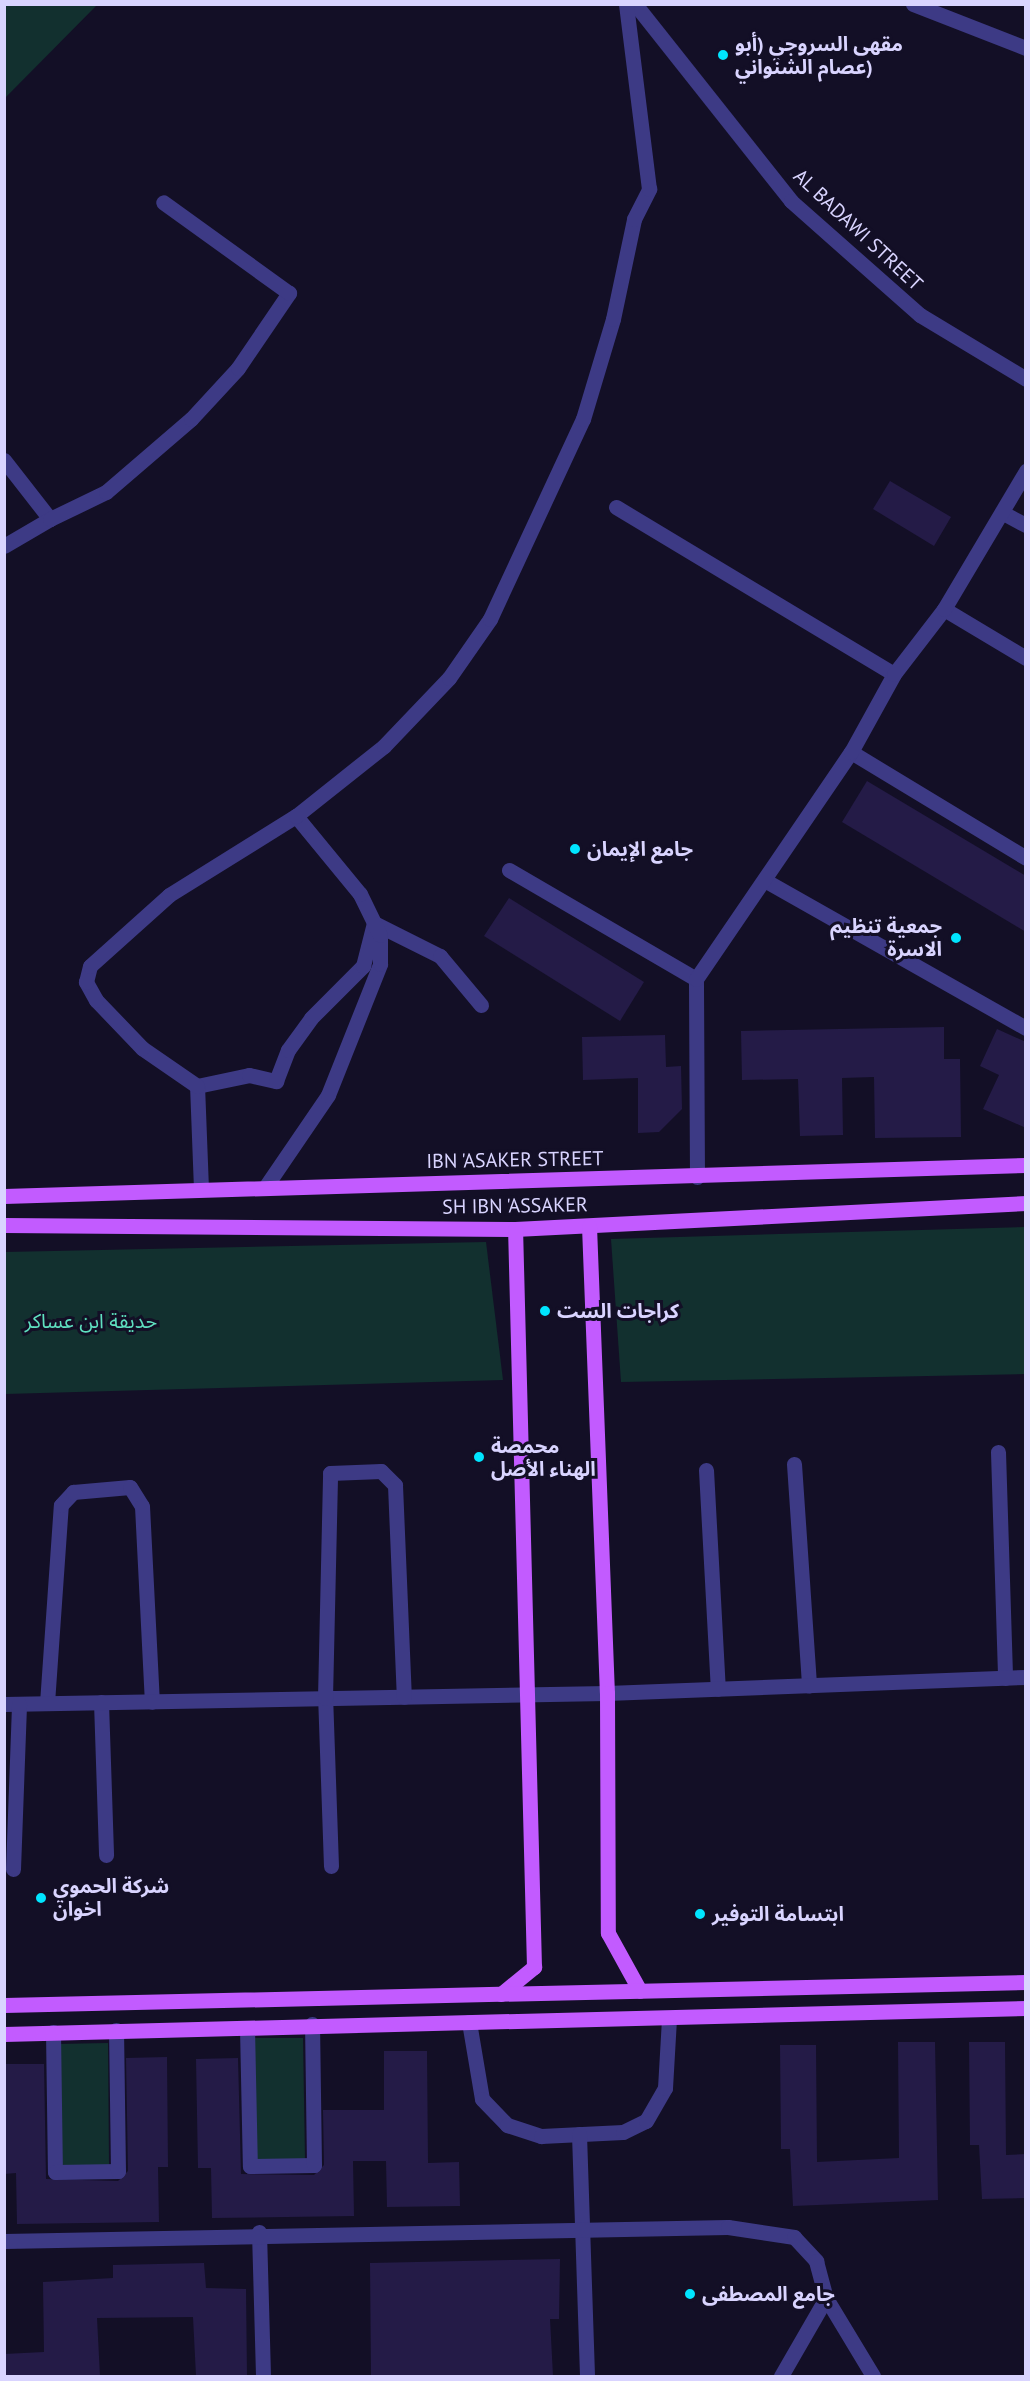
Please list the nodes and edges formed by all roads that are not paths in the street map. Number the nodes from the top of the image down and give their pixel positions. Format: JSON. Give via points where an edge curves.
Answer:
{"nodes":[{"id":1,"x":626,"y":4,"type":"edge"},
{"id":2,"x":635,"y":4,"type":"edge"},
{"id":3,"x":914,"y":4,"type":"edge"},
{"id":4,"x":1026,"y":48,"type":"edge"},
{"id":5,"x":163,"y":202,"type":"dead end"},
{"id":6,"x":1026,"y":379,"type":"edge"},
{"id":7,"x":4,"y":460,"type":"edge"},
{"id":8,"x":1026,"y":471,"type":"edge"},
{"id":9,"x":616,"y":507,"type":"dead end"},
{"id":10,"x":1003,"y":513,"type":"junction"},
{"id":11,"x":50,"y":519,"type":"junction"},
{"id":12,"x":1026,"y":525,"type":"edge"},
{"id":13,"x":4,"y":546,"type":"edge"},
{"id":14,"x":944,"y":609,"type":"junction"},
{"id":15,"x":1026,"y":658,"type":"edge"},
{"id":16,"x":894,"y":674,"type":"junction"},
{"id":17,"x":851,"y":752,"type":"junction"},
{"id":18,"x":296,"y":816,"type":"junction"},
{"id":19,"x":1026,"y":858,"type":"edge"},
{"id":20,"x":509,"y":870,"type":"dead end"},
{"id":21,"x":766,"y":881,"type":"junction"},
{"id":22,"x":374,"y":923,"type":"junction"},
{"id":23,"x":696,"y":979,"type":"junction"},
{"id":24,"x":481,"y":1005,"type":"dead end"},
{"id":25,"x":1026,"y":1029,"type":"edge"},
{"id":26,"x":197,"y":1086,"type":"junction"},
{"id":27,"x":1026,"y":1165,"type":"edge"},
{"id":28,"x":697,"y":1177,"type":"junction"},
{"id":29,"x":266,"y":1186,"type":"junction"},
{"id":30,"x":201,"y":1189,"type":"junction"},
{"id":31,"x":4,"y":1196,"type":"edge"},
{"id":32,"x":1026,"y":1203,"type":"edge"},
{"id":33,"x":4,"y":1225,"type":"edge"},
{"id":34,"x":589,"y":1226,"type":"junction"},
{"id":35,"x":515,"y":1228,"type":"junction"},
{"id":36,"x":998,"y":1452,"type":"dead end"},
{"id":37,"x":795,"y":1464,"type":"dead end"},
{"id":38,"x":706,"y":1470,"type":"dead end"},
{"id":39,"x":1026,"y":1677,"type":"edge"},
{"id":40,"x":1005,"y":1678,"type":"junction"},
{"id":41,"x":809,"y":1685,"type":"junction"},
{"id":42,"x":718,"y":1689,"type":"junction"},
{"id":43,"x":607,"y":1693,"type":"junction"},
{"id":44,"x":527,"y":1695,"type":"junction"},
{"id":45,"x":404,"y":1697,"type":"junction"},
{"id":46,"x":325,"y":1698,"type":"junction"},
{"id":47,"x":152,"y":1701,"type":"junction"},
{"id":48,"x":100,"y":1702,"type":"junction"},
{"id":49,"x":47,"y":1703,"type":"junction"},
{"id":50,"x":12,"y":1704,"type":"edge"},
{"id":51,"x":106,"y":1855,"type":"dead end"},
{"id":52,"x":331,"y":1866,"type":"dead end"},
{"id":53,"x":13,"y":1869,"type":"dead end"},
{"id":54,"x":1026,"y":1982,"type":"edge"},
{"id":55,"x":640,"y":1990,"type":"junction"},
{"id":56,"x":501,"y":1994,"type":"junction"},
{"id":57,"x":4,"y":2005,"type":"edge"},
{"id":58,"x":1026,"y":2008,"type":"edge"},
{"id":59,"x":669,"y":2019,"type":"junction"},
{"id":60,"x":469,"y":2022,"type":"junction"},
{"id":61,"x":312,"y":2024,"type":"junction"},
{"id":62,"x":247,"y":2028,"type":"junction"},
{"id":63,"x":116,"y":2030,"type":"junction"},
{"id":64,"x":53,"y":2032,"type":"junction"},
{"id":65,"x":4,"y":2034,"type":"edge"},
{"id":66,"x":579,"y":2134,"type":"junction"},
{"id":67,"x":582,"y":2230,"type":"junction"},
{"id":68,"x":259,"y":2232,"type":"junction"},
{"id":69,"x":4,"y":2241,"type":"edge"},
{"id":70,"x":826,"y":2298,"type":"junction"},
{"id":71,"x":263,"y":2376,"type":"edge"},
{"id":72,"x":587,"y":2376,"type":"edge"},
{"id":73,"x":781,"y":2376,"type":"edge"},
{"id":74,"x":873,"y":2376,"type":"edge"}],
"edges":[{"from":1,"to":18,"type":"street","via":[[649,189],[633,219],[613,319],[582,419],[489,619],[449,678],[384,746]]},
{"from":2,"to":6,"type":"street","name":"AL BADAWI STREET","via":[[791,201],[920,315]]},
{"from":3,"to":4,"type":"street"},
{"from":5,"to":11,"type":"street","via":[[289,293],[238,368],[190,419],[106,492]]},
{"from":7,"to":11,"type":"street"},
{"from":8,"to":10,"type":"street"},
{"from":9,"to":16,"type":"street"},
{"from":10,"to":12,"type":"street"},
{"from":10,"to":14,"type":"street"},
{"from":11,"to":13,"type":"street"},
{"from":14,"to":15,"type":"street"},
{"from":14,"to":16,"type":"street"},
{"from":16,"to":17,"type":"street"},
{"from":17,"to":19,"type":"street"},
{"from":17,"to":21,"type":"street"},
{"from":18,"to":22,"type":"street","via":[[360,894]]},
{"from":18,"to":26,"type":"street","via":[[169,896],[90,966],[86,982],[96,1000],[142,1048]]},
{"from":20,"to":23,"type":"street"},
{"from":21,"to":23,"type":"street"},
{"from":21,"to":25,"type":"street"},
{"from":22,"to":24,"type":"street","via":[[440,956]]},
{"from":22,"to":26,"type":"street","via":[[363,966],[311,1018],[288,1050],[276,1081],[249,1075]]},
{"from":22,"to":29,"type":"street","via":[[380,964],[328,1095]]},
{"from":23,"to":28,"type":"street"},
{"from":26,"to":30,"type":"street"},
{"from":27,"to":28,"type":"main road","name":"IBN 'ASAKER STREET"},
{"from":28,"to":29,"type":"main road","name":"IBN 'ASAKER STREET"},
{"from":29,"to":30,"type":"main road","name":"IBN 'ASAKER STREET"},
{"from":30,"to":31,"type":"main road","name":"IBN 'ASAKER STREET"},
{"from":32,"to":34,"type":"main road","name":"SH IBN 'ASSAKER"},
{"from":33,"to":35,"type":"main road","name":"SH IBN 'ASSAKER"},
{"from":34,"to":35,"type":"main road","name":"SH IBN 'ASSAKER"},
{"from":34,"to":43,"type":"main road"},
{"from":35,"to":44,"type":"main road"},
{"from":36,"to":40,"type":"street"},
{"from":37,"to":41,"type":"street"},
{"from":38,"to":42,"type":"street"},
{"from":39,"to":40,"type":"street"},
{"from":40,"to":41,"type":"street"},
{"from":41,"to":42,"type":"street"},
{"from":42,"to":43,"type":"street"},
{"from":43,"to":44,"type":"street"},
{"from":43,"to":55,"type":"main road","via":[[608,1933]]},
{"from":44,"to":45,"type":"street"},
{"from":44,"to":56,"type":"main road","via":[[534,1966]]},
{"from":45,"to":46,"type":"street"},
{"from":45,"to":46,"type":"street","via":[[395,1485],[381,1471],[339,1471],[330,1473],[326,1482]]},
{"from":46,"to":47,"type":"street"},
{"from":46,"to":52,"type":"street"},
{"from":47,"to":48,"type":"street"},
{"from":47,"to":49,"type":"street","via":[[142,1506],[130,1487],[73,1492],[61,1505]]},
{"from":48,"to":49,"type":"street"},
{"from":48,"to":51,"type":"street"},
{"from":49,"to":50,"type":"street"},
{"from":50,"to":53,"type":"street"},
{"from":54,"to":55,"type":"main road"},
{"from":55,"to":56,"type":"main road"},
{"from":56,"to":57,"type":"main road"},
{"from":58,"to":59,"type":"main road"},
{"from":59,"to":60,"type":"main road"},
{"from":59,"to":66,"type":"street","via":[[665,2088],[655,2112],[623,2132]]},
{"from":60,"to":61,"type":"main road"},
{"from":60,"to":66,"type":"street","via":[[475,2082],[493,2114],[523,2133]]},
{"from":61,"to":62,"type":"main road"},
{"from":61,"to":62,"type":"street","via":[[314,2165],[250,2166]]},
{"from":62,"to":63,"type":"main road"},
{"from":63,"to":64,"type":"main road"},
{"from":63,"to":64,"type":"street","via":[[118,2171],[55,2172]]},
{"from":64,"to":65,"type":"main road"},
{"from":66,"to":67,"type":"street"},
{"from":67,"to":68,"type":"street"},
{"from":67,"to":70,"type":"street","via":[[728,2227],[794,2237],[816,2261]]},
{"from":67,"to":72,"type":"street"},
{"from":68,"to":69,"type":"street"},
{"from":68,"to":71,"type":"street"},
{"from":70,"to":73,"type":"street"},
{"from":70,"to":74,"type":"street"}]}
